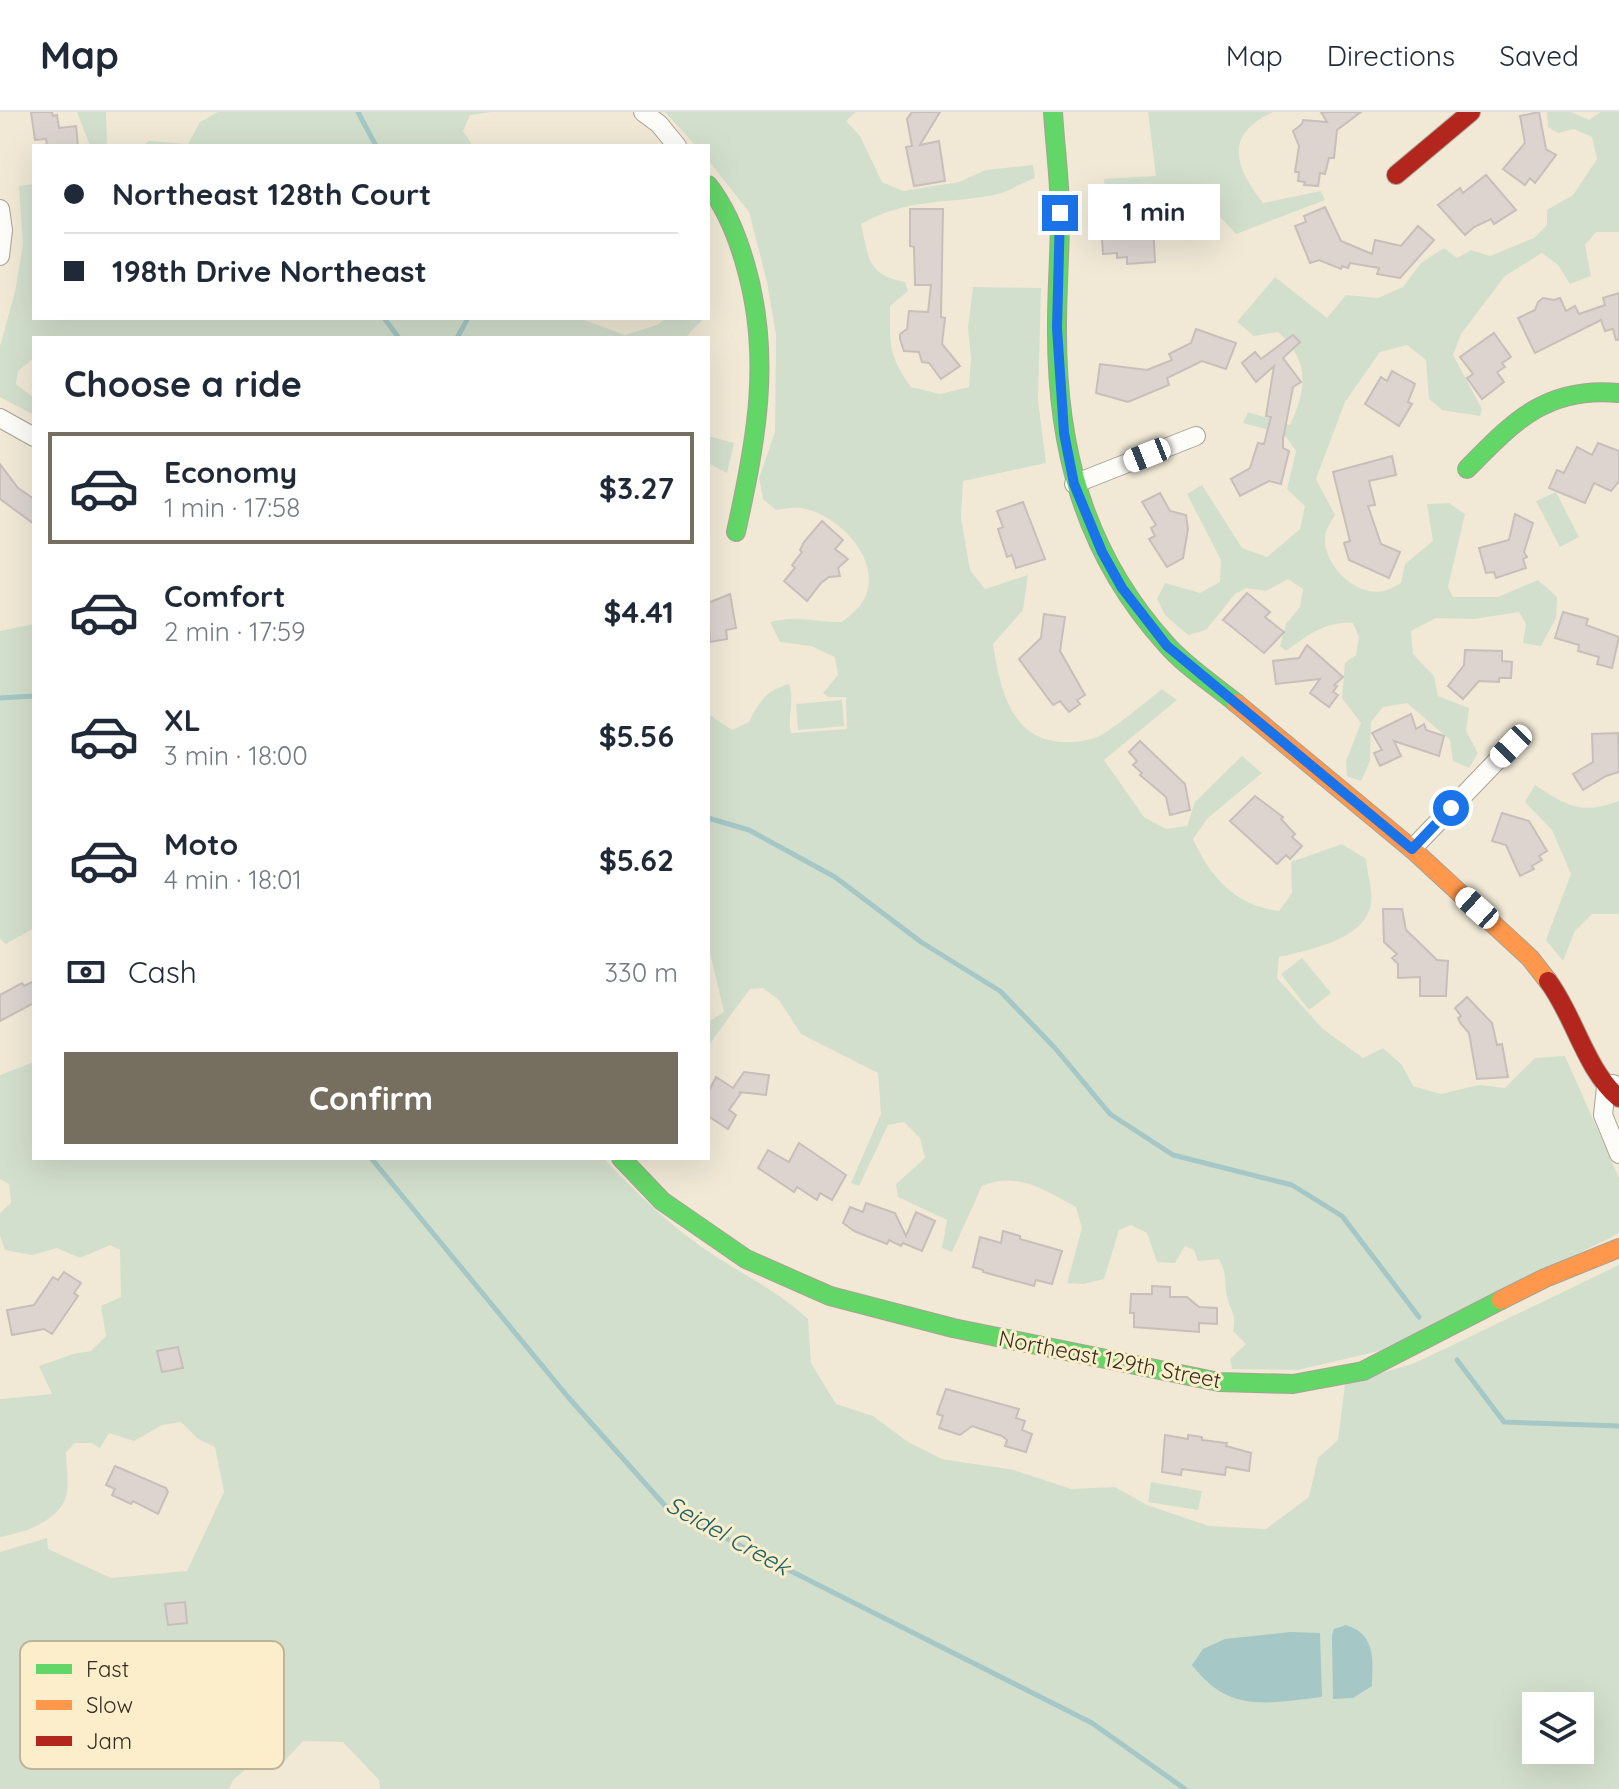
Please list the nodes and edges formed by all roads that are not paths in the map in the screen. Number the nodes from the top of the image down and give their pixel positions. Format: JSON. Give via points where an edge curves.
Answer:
{"nodes":[{"id":1,"x":643,"y":112,"type":"edge"},
{"id":2,"x":1053,"y":112,"type":"edge"},
{"id":3,"x":1471,"y":112,"type":"edge"},
{"id":4,"x":675,"y":144,"type":"edge"},
{"id":5,"x":1396,"y":175,"type":"dead end"},
{"id":6,"x":710,"y":187,"type":"edge"},
{"id":7,"x":0,"y":209,"type":"edge"},
{"id":8,"x":0,"y":256,"type":"edge"},
{"id":9,"x":1619,"y":393,"type":"edge"},
{"id":10,"x":0,"y":418,"type":"edge"},
{"id":11,"x":32,"y":436,"type":"edge"},
{"id":12,"x":1196,"y":436,"type":"dead end"},
{"id":13,"x":1467,"y":469,"type":"dead end"},
{"id":14,"x":1074,"y":484,"type":"junction"},
{"id":15,"x":736,"y":532,"type":"dead end"},
{"id":16,"x":1511,"y":746,"type":"dead end"},
{"id":17,"x":1412,"y":849,"type":"junction"},
{"id":18,"x":1615,"y":1089,"type":"edge"},
{"id":19,"x":1619,"y":1154,"type":"edge"},
{"id":20,"x":623,"y":1160,"type":"edge"},
{"id":21,"x":1619,"y":1248,"type":"edge"}],
"edges":[{"from":1,"to":4,"type":"street"},
{"from":2,"to":14,"type":"street","via":[[1060,213],[1059,389]]},
{"from":3,"to":5,"type":"street"},
{"from":6,"to":15,"type":"street","via":[[725,206],[753,285],[764,364],[758,434]]},
{"from":7,"to":8,"type":"street"},
{"from":9,"to":13,"type":"street","via":[[1581,391],[1543,405],[1507,427]]},
{"from":10,"to":11,"type":"street"},
{"from":12,"to":14,"type":"street"},
{"from":14,"to":17,"type":"street","via":[[1122,588],[1167,646]]},
{"from":16,"to":17,"type":"street"},
{"from":17,"to":18,"type":"street","via":[[1547,977]]},
{"from":18,"to":19,"type":"street","via":[[1603,1115]]},
{"from":20,"to":21,"type":"street","name":"Northeast 129th Street","via":[[662,1201],[746,1259],[830,1296],[953,1328],[1219,1382],[1293,1384],[1363,1371],[1545,1278]]}]}
